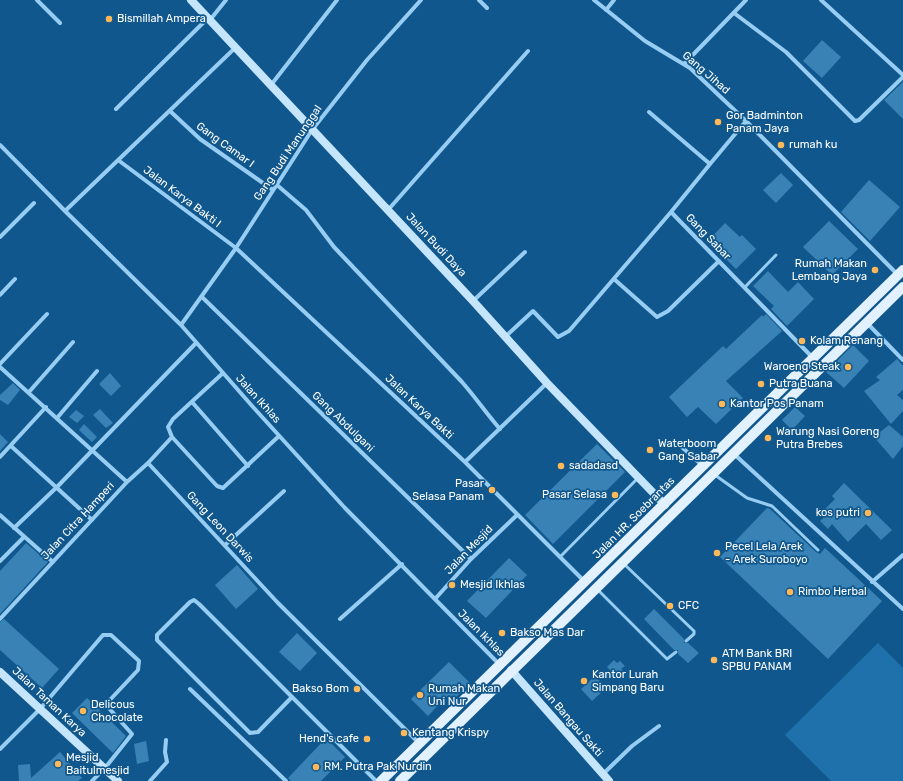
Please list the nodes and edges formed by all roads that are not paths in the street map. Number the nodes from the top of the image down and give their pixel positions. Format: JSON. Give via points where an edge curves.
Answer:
{"nodes":[{"id":1,"x":37,"y":0,"type":"edge"},
{"id":2,"x":191,"y":0,"type":"edge"},
{"id":3,"x":226,"y":0,"type":"edge"},
{"id":4,"x":337,"y":0,"type":"edge"},
{"id":5,"x":422,"y":0,"type":"edge"},
{"id":6,"x":479,"y":0,"type":"edge"},
{"id":7,"x":594,"y":0,"type":"edge"},
{"id":8,"x":614,"y":0,"type":"edge"},
{"id":9,"x":746,"y":0,"type":"edge"},
{"id":10,"x":821,"y":0,"type":"edge"},
{"id":11,"x":487,"y":8,"type":"dead end"},
{"id":12,"x":606,"y":10,"type":"junction"},
{"id":13,"x":734,"y":13,"type":"junction"},
{"id":14,"x":209,"y":19,"type":"junction"},
{"id":15,"x":60,"y":23,"type":"dead end"},
{"id":16,"x":236,"y":48,"type":"junction"},
{"id":17,"x":528,"y":51,"type":"dead end"},
{"id":18,"x":685,"y":63,"type":"junction"},
{"id":19,"x":903,"y":76,"type":"edge"},
{"id":20,"x":271,"y":85,"type":"junction"},
{"id":21,"x":116,"y":109,"type":"dead end"},
{"id":22,"x":170,"y":111,"type":"junction"},
{"id":23,"x":648,"y":112,"type":"dead end"},
{"id":24,"x":746,"y":121,"type":"junction"},
{"id":25,"x":312,"y":130,"type":"junction"},
{"id":26,"x":0,"y":145,"type":"edge"},
{"id":27,"x":118,"y":160,"type":"junction"},
{"id":28,"x":710,"y":164,"type":"junction"},
{"id":29,"x":277,"y":184,"type":"junction"},
{"id":30,"x":273,"y":190,"type":"junction"},
{"id":31,"x":34,"y":203,"type":"dead end"},
{"id":32,"x":388,"y":210,"type":"junction"},
{"id":33,"x":64,"y":211,"type":"junction"},
{"id":34,"x":671,"y":212,"type":"junction"},
{"id":35,"x":0,"y":236,"type":"edge"},
{"id":36,"x":236,"y":248,"type":"junction"},
{"id":37,"x":525,"y":252,"type":"dead end"},
{"id":38,"x":776,"y":255,"type":"dead end"},
{"id":39,"x":719,"y":261,"type":"junction"},
{"id":40,"x":901,"y":273,"type":"edge"},
{"id":41,"x":15,"y":279,"type":"dead end"},
{"id":42,"x":614,"y":279,"type":"junction"},
{"id":43,"x":745,"y":287,"type":"junction"},
{"id":44,"x":903,"y":287,"type":"edge"},
{"id":45,"x":0,"y":295,"type":"edge"},
{"id":46,"x":202,"y":297,"type":"junction"},
{"id":47,"x":473,"y":301,"type":"junction"},
{"id":48,"x":47,"y":314,"type":"dead end"},
{"id":49,"x":850,"y":323,"type":"junction"},
{"id":50,"x":866,"y":323,"type":"junction"},
{"id":51,"x":182,"y":325,"type":"junction"},
{"id":52,"x":858,"y":330,"type":"junction"},
{"id":53,"x":505,"y":337,"type":"junction"},
{"id":54,"x":73,"y":342,"type":"dead end"},
{"id":55,"x":196,"y":343,"type":"junction"},
{"id":56,"x":814,"y":359,"type":"junction"},
{"id":57,"x":903,"y":360,"type":"edge"},
{"id":58,"x":0,"y":365,"type":"edge"},
{"id":59,"x":97,"y":371,"type":"dead end"},
{"id":60,"x":223,"y":373,"type":"junction"},
{"id":61,"x":547,"y":383,"type":"junction"},
{"id":62,"x":29,"y":392,"type":"junction"},
{"id":63,"x":192,"y":402,"type":"junction"},
{"id":64,"x":46,"y":407,"type":"junction"},
{"id":65,"x":57,"y":418,"type":"junction"},
{"id":66,"x":500,"y":429,"type":"junction"},
{"id":67,"x":279,"y":436,"type":"junction"},
{"id":68,"x":172,"y":437,"type":"junction"},
{"id":69,"x":676,"y":442,"type":"dead end"},
{"id":70,"x":11,"y":446,"type":"junction"},
{"id":71,"x":91,"y":450,"type":"junction"},
{"id":72,"x":733,"y":453,"type":"junction"},
{"id":73,"x":0,"y":458,"type":"edge"},
{"id":74,"x":465,"y":462,"type":"junction"},
{"id":75,"x":148,"y":463,"type":"junction"},
{"id":76,"x":248,"y":466,"type":"junction"},
{"id":77,"x":703,"y":466,"type":"junction"},
{"id":78,"x":712,"y":473,"type":"junction"},
{"id":79,"x":638,"y":478,"type":"junction"},
{"id":80,"x":127,"y":482,"type":"junction"},
{"id":81,"x":57,"y":487,"type":"junction"},
{"id":82,"x":284,"y":491,"type":"dead end"},
{"id":83,"x":665,"y":505,"type":"junction"},
{"id":84,"x":0,"y":515,"type":"edge"},
{"id":85,"x":517,"y":515,"type":"junction"},
{"id":86,"x":92,"y":520,"type":"junction"},
{"id":87,"x":14,"y":528,"type":"junction"},
{"id":88,"x":24,"y":537,"type":"junction"},
{"id":89,"x":225,"y":545,"type":"junction"},
{"id":90,"x":818,"y":550,"type":"dead end"},
{"id":91,"x":903,"y":555,"type":"edge"},
{"id":92,"x":560,"y":557,"type":"junction"},
{"id":93,"x":471,"y":559,"type":"junction"},
{"id":94,"x":0,"y":561,"type":"edge"},
{"id":95,"x":53,"y":562,"type":"junction"},
{"id":96,"x":622,"y":562,"type":"junction"},
{"id":97,"x":402,"y":564,"type":"junction"},
{"id":98,"x":586,"y":582,"type":"junction"},
{"id":99,"x":872,"y":582,"type":"junction"},
{"id":100,"x":596,"y":588,"type":"junction"},
{"id":101,"x":435,"y":599,"type":"junction"},
{"id":102,"x":903,"y":609,"type":"edge"},
{"id":103,"x":0,"y":619,"type":"edge"},
{"id":104,"x":340,"y":619,"type":"dead end"},
{"id":105,"x":686,"y":641,"type":"dead end"},
{"id":106,"x":676,"y":652,"type":"dead end"},
{"id":107,"x":501,"y":666,"type":"junction"},
{"id":108,"x":511,"y":670,"type":"junction"},
{"id":109,"x":0,"y":672,"type":"edge"},
{"id":110,"x":190,"y":689,"type":"dead end"},
{"id":111,"x":292,"y":696,"type":"junction"},
{"id":112,"x":40,"y":709,"type":"junction"},
{"id":113,"x":659,"y":726,"type":"dead end"},
{"id":114,"x":436,"y":728,"type":"junction"},
{"id":115,"x":444,"y":738,"type":"junction"},
{"id":116,"x":166,"y":740,"type":"dead end"},
{"id":117,"x":419,"y":743,"type":"junction"},
{"id":118,"x":0,"y":749,"type":"edge"},
{"id":119,"x":105,"y":768,"type":"junction"},
{"id":120,"x":602,"y":774,"type":"junction"},
{"id":121,"x":92,"y":781,"type":"edge"},
{"id":122,"x":118,"y":781,"type":"edge"},
{"id":123,"x":150,"y":781,"type":"edge"},
{"id":124,"x":286,"y":781,"type":"edge"},
{"id":125,"x":376,"y":781,"type":"edge"},
{"id":126,"x":381,"y":781,"type":"edge"},
{"id":127,"x":400,"y":781,"type":"edge"},
{"id":128,"x":609,"y":781,"type":"edge"}],
"edges":[{"from":1,"to":15,"type":"street"},
{"from":2,"to":14,"type":"street","name":"Jalan Budi Daya"},
{"from":3,"to":14,"type":"street"},
{"from":4,"to":20,"type":"street"},
{"from":5,"to":25,"type":"street","name":"Gang Budi Manunggal","via":[[367,60]]},
{"from":6,"to":11,"type":"street"},
{"from":7,"to":12,"type":"street","name":"Gang Jihad"},
{"from":8,"to":12,"type":"street"},
{"from":9,"to":13,"type":"street"},
{"from":10,"to":19,"type":"street"},
{"from":12,"to":18,"type":"street","name":"Gang Jihad","via":[[645,41]]},
{"from":13,"to":18,"type":"street"},
{"from":13,"to":19,"type":"street","via":[[786,52],[855,121],[859,120]]},
{"from":14,"to":16,"type":"street","name":"Jalan Budi Daya"},
{"from":14,"to":21,"type":"street"},
{"from":16,"to":20,"type":"street","name":"Jalan Budi Daya"},
{"from":16,"to":22,"type":"street"},
{"from":17,"to":32,"type":"street"},
{"from":18,"to":24,"type":"street","name":"Gang Jihad"},
{"from":20,"to":25,"type":"street","name":"Jalan Budi Daya"},
{"from":22,"to":27,"type":"street"},
{"from":22,"to":30,"type":"street","name":"Gang Camar I","via":[[200,139]]},
{"from":23,"to":28,"type":"street"},
{"from":24,"to":28,"type":"street","name":"Gang Sabar"},
{"from":24,"to":40,"type":"street","name":"Gang Jihad"},
{"from":25,"to":29,"type":"street","name":"Gang Budi Manunggal"},
{"from":25,"to":32,"type":"street","name":"Jalan Budi Daya"},
{"from":26,"to":33,"type":"street","name":"Jalan Ikhlas"},
{"from":27,"to":33,"type":"street"},
{"from":27,"to":36,"type":"street","name":"Jalan Karya Bakti I"},
{"from":28,"to":34,"type":"street","name":"Gang Sabar"},
{"from":29,"to":30,"type":"street","name":"Gang Budi Manunggal"},
{"from":29,"to":66,"type":"street","via":[[306,210],[334,247],[462,382]]},
{"from":30,"to":36,"type":"street","name":"Gang Budi Manunggal"},
{"from":31,"to":35,"type":"street"},
{"from":32,"to":47,"type":"street","name":"Jalan Budi Daya"},
{"from":33,"to":51,"type":"street","name":"Jalan Ikhlas"},
{"from":34,"to":39,"type":"street","name":"Gang Sabar"},
{"from":34,"to":42,"type":"street"},
{"from":36,"to":46,"type":"street","name":"Gang Budi Manunggal"},
{"from":36,"to":74,"type":"street","name":"Jalan Karya Bakti"},
{"from":37,"to":47,"type":"street"},
{"from":38,"to":43,"type":"lane"},
{"from":39,"to":42,"type":"street","via":[[668,310],[657,317]]},
{"from":39,"to":43,"type":"street","name":"Gang Sabar"},
{"from":40,"to":49,"type":"main road","name":"Jalan HR. Soebrantas"},
{"from":41,"to":45,"type":"street"},
{"from":42,"to":53,"type":"street","via":[[563,336],[558,337],[533,311]]},
{"from":43,"to":56,"type":"street","name":"Gang Sabar"},
{"from":44,"to":50,"type":"main road","name":"Jalan HR. Soebrantas"},
{"from":46,"to":51,"type":"street","name":"Gang Budi Manunggal"},
{"from":46,"to":93,"type":"street","name":"Gang Abdulgani"},
{"from":47,"to":53,"type":"street","name":"Jalan Budi Daya"},
{"from":48,"to":58,"type":"street"},
{"from":49,"to":52,"type":"main road"},
{"from":49,"to":56,"type":"main road","name":"Jalan HR. Soebrantas"},
{"from":50,"to":52,"type":"main road","name":"Jalan HR. Soebrantas"},
{"from":50,"to":57,"type":"street"},
{"from":51,"to":55,"type":"street","name":"Jalan Ikhlas"},
{"from":52,"to":72,"type":"main road","name":"Jalan HR. Soebrantas"},
{"from":53,"to":61,"type":"street","name":"Jalan Budi Daya"},
{"from":54,"to":62,"type":"street"},
{"from":55,"to":60,"type":"street","name":"Jalan Ikhlas"},
{"from":55,"to":71,"type":"street"},
{"from":56,"to":77,"type":"main road","name":"Jalan HR. Soebrantas"},
{"from":58,"to":62,"type":"street"},
{"from":59,"to":65,"type":"street"},
{"from":60,"to":63,"type":"street"},
{"from":60,"to":67,"type":"street","name":"Jalan Ikhlas"},
{"from":61,"to":66,"type":"street"},
{"from":61,"to":79,"type":"street","name":"Jalan Budi Daya"},
{"from":62,"to":64,"type":"street"},
{"from":63,"to":68,"type":"street","via":[[168,427]]},
{"from":63,"to":76,"type":"street"},
{"from":64,"to":65,"type":"street"},
{"from":64,"to":70,"type":"street"},
{"from":65,"to":71,"type":"street"},
{"from":66,"to":74,"type":"street"},
{"from":67,"to":76,"type":"street"},
{"from":67,"to":97,"type":"street","name":"Jalan Ikhlas","via":[[345,508]]},
{"from":68,"to":75,"type":"street","name":"Jalan Citra Hamperi"},
{"from":68,"to":76,"type":"street","via":[[217,486],[222,488]]},
{"from":69,"to":77,"type":"street"},
{"from":70,"to":73,"type":"street"},
{"from":70,"to":81,"type":"street"},
{"from":71,"to":80,"type":"street"},
{"from":71,"to":81,"type":"street"},
{"from":72,"to":78,"type":"main road","name":"Jalan HR. Soebrantas"},
{"from":72,"to":99,"type":"street"},
{"from":74,"to":85,"type":"street","name":"Jalan Karya Bakti"},
{"from":75,"to":80,"type":"street","name":"Jalan Citra Hamperi"},
{"from":75,"to":89,"type":"street","name":"Gang Leon Darwis"},
{"from":77,"to":83,"type":"main road","name":"Jalan HR. Soebrantas"},
{"from":78,"to":90,"type":"lane","via":[[747,498],[772,506]]},
{"from":78,"to":96,"type":"main road","name":"Jalan HR. Soebrantas"},
{"from":79,"to":83,"type":"street","name":"Jalan Budi Daya"},
{"from":79,"to":92,"type":"lane"},
{"from":80,"to":86,"type":"street","name":"Jalan Citra Hamperi"},
{"from":81,"to":86,"type":"street"},
{"from":81,"to":87,"type":"street"},
{"from":82,"to":89,"type":"street"},
{"from":83,"to":98,"type":"main road","name":"Jalan HR. Soebrantas"},
{"from":84,"to":87,"type":"street"},
{"from":85,"to":92,"type":"street","name":"Jalan Karya Bakti"},
{"from":85,"to":93,"type":"street","name":"Jalan Mesjid"},
{"from":86,"to":95,"type":"street","name":"Jalan Citra Hamperi"},
{"from":87,"to":88,"type":"street"},
{"from":88,"to":94,"type":"street"},
{"from":88,"to":95,"type":"street"},
{"from":89,"to":117,"type":"street","name":"Gang Leon Darwis","via":[[278,603]]},
{"from":91,"to":99,"type":"street"},
{"from":92,"to":98,"type":"street","name":"Jalan Karya Bakti"},
{"from":93,"to":101,"type":"street","name":"Jalan Mesjid"},
{"from":95,"to":103,"type":"street","name":"Jalan Citra Hamperi"},
{"from":96,"to":100,"type":"main road","name":"Jalan HR. Soebrantas"},
{"from":96,"to":105,"type":"lane","via":[[694,630],[694,634]]},
{"from":97,"to":101,"type":"street","name":"Jalan Ikhlas"},
{"from":97,"to":104,"type":"street"},
{"from":98,"to":107,"type":"main road","name":"Jalan HR. Soebrantas"},
{"from":99,"to":102,"type":"street"},
{"from":100,"to":106,"type":"lane","via":[[667,659]]},
{"from":100,"to":108,"type":"main road","name":"Jalan HR. Soebrantas"},
{"from":101,"to":107,"type":"street","name":"Jalan Ikhlas"},
{"from":107,"to":114,"type":"main road","name":"Jalan HR. Soebrantas"},
{"from":108,"to":115,"type":"main road","name":"Jalan HR. Soebrantas"},
{"from":108,"to":120,"type":"street","name":"Jalan Bangau Sakti"},
{"from":109,"to":112,"type":"street","name":"Jalan Taman Karya"},
{"from":110,"to":124,"type":"street"},
{"from":111,"to":111,"type":"street","via":[[194,600],[157,635],[157,640],[250,733],[258,732]]},
{"from":111,"to":125,"type":"street"},
{"from":112,"to":118,"type":"street"},
{"from":112,"to":119,"type":"street","name":"Jalan Taman Karya"},
{"from":112,"to":119,"type":"street","via":[[103,635],[111,635],[139,661],[139,666],[106,706],[132,734]]},
{"from":113,"to":120,"type":"street","via":[[632,746]]},
{"from":114,"to":115,"type":"main road"},
{"from":114,"to":117,"type":"main road","name":"Jalan HR. Soebrantas"},
{"from":115,"to":127,"type":"main road","name":"Jalan HR. Soebrantas"},
{"from":116,"to":123,"type":"street","via":[[167,762]]},
{"from":117,"to":126,"type":"main road","name":"Jalan HR. Soebrantas"},
{"from":119,"to":121,"type":"street"},
{"from":119,"to":122,"type":"street","name":"Jalan Taman Karya"},
{"from":120,"to":128,"type":"street","name":"Jalan Bangau Sakti"}]}
